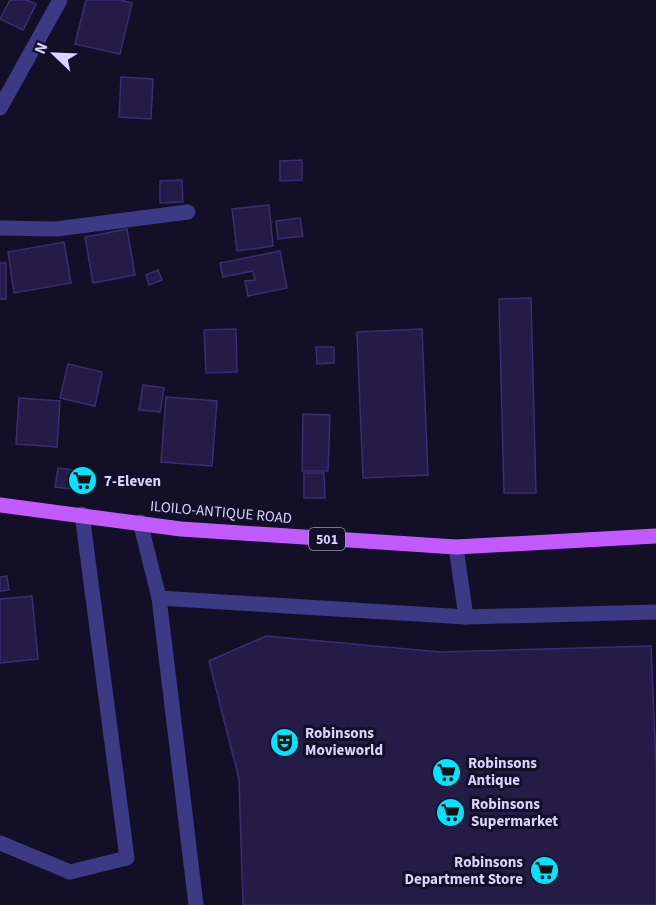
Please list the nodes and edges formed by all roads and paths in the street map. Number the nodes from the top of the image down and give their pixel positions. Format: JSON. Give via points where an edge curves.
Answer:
{"nodes":[{"id":1,"x":60,"y":0,"type":"edge"},
{"id":2,"x":0,"y":108,"type":"edge"},
{"id":3,"x":188,"y":212,"type":"dead end"},
{"id":4,"x":0,"y":228,"type":"edge"},
{"id":5,"x":0,"y":505,"type":"edge"},
{"id":6,"x":82,"y":514,"type":"junction"},
{"id":7,"x":140,"y":522,"type":"junction"},
{"id":8,"x":656,"y":536,"type":"edge"},
{"id":9,"x":456,"y":547,"type":"junction"},
{"id":10,"x":159,"y":598,"type":"junction"},
{"id":11,"x":656,"y":612,"type":"edge"},
{"id":12,"x":466,"y":617,"type":"junction"},
{"id":13,"x":0,"y":843,"type":"edge"},
{"id":14,"x":196,"y":905,"type":"edge"}],
"edges":[{"from":1,"to":2,"type":"street"},
{"from":3,"to":4,"type":"street","via":[[56,228]]},
{"from":5,"to":6,"type":"main road","name":"ILOILO-ANTIQUE ROAD","number":"501"},
{"from":6,"to":7,"type":"main road","name":"ILOILO-ANTIQUE ROAD","number":"501"},
{"from":6,"to":13,"type":"street","via":[[128,858],[70,872]]},
{"from":7,"to":9,"type":"main road","name":"ILOILO-ANTIQUE ROAD","number":"501","via":[[181,529]]},
{"from":7,"to":10,"type":"street"},
{"from":8,"to":9,"type":"main road","name":"ILOILO-ANTIQUE ROAD","number":"501"},
{"from":9,"to":12,"type":"street"},
{"from":10,"to":12,"type":"street"},
{"from":10,"to":14,"type":"street"},
{"from":11,"to":12,"type":"street"}]}
